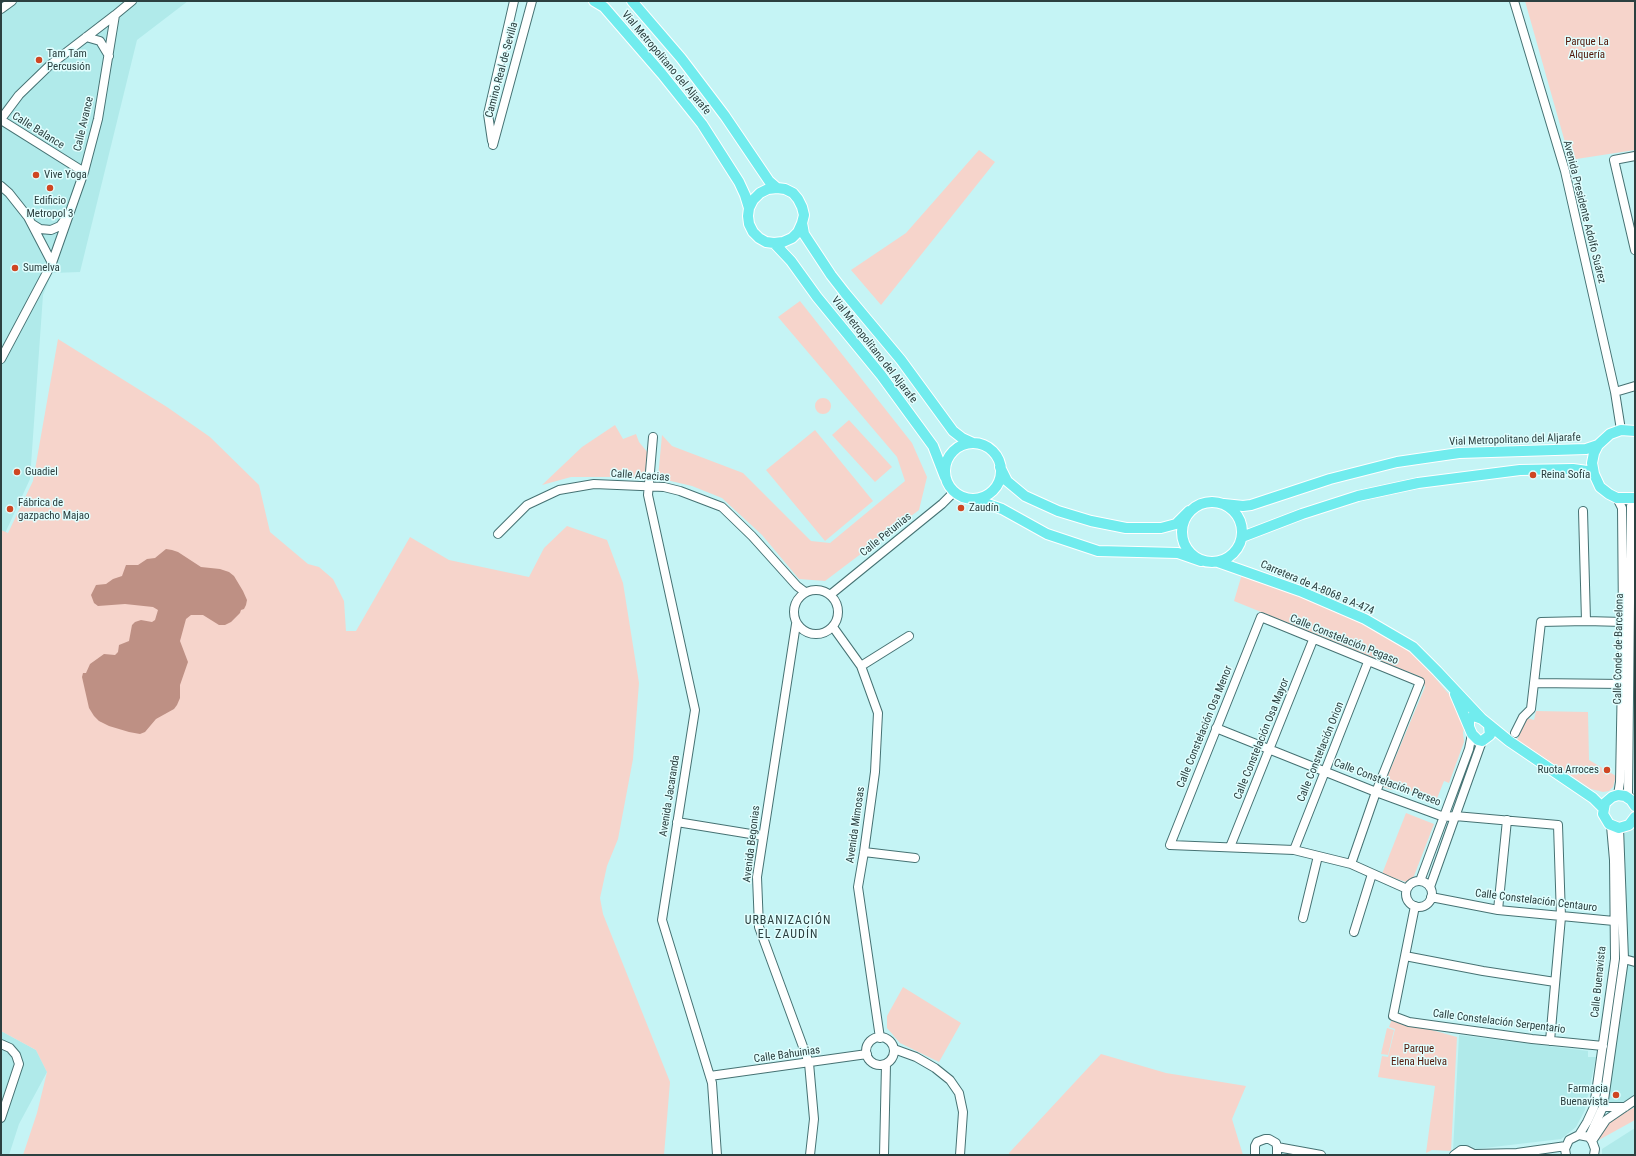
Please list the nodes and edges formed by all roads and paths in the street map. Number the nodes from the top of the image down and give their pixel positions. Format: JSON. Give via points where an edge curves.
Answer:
{"nodes":[{"id":1,"x":12,"y":1,"type":"edge"},
{"id":2,"x":132,"y":1,"type":"edge"},
{"id":3,"x":514,"y":1,"type":"edge"},
{"id":4,"x":532,"y":1,"type":"edge"},
{"id":5,"x":594,"y":1,"type":"edge"},
{"id":6,"x":632,"y":1,"type":"edge"},
{"id":7,"x":1514,"y":1,"type":"edge"},
{"id":8,"x":122,"y":4,"type":"edge"},
{"id":9,"x":1,"y":9,"type":"edge"},
{"id":10,"x":115,"y":15,"type":"junction"},
{"id":11,"x":86,"y":37,"type":"junction"},
{"id":12,"x":109,"y":56,"type":"junction"},
{"id":13,"x":1,"y":119,"type":"edge"},
{"id":14,"x":1635,"y":156,"type":"edge"},
{"id":15,"x":84,"y":172,"type":"junction"},
{"id":16,"x":1,"y":186,"type":"edge"},
{"id":17,"x":777,"y":188,"type":"junction"},
{"id":18,"x":749,"y":208,"type":"junction"},
{"id":19,"x":69,"y":214,"type":"junction"},
{"id":20,"x":802,"y":223,"type":"junction"},
{"id":21,"x":31,"y":224,"type":"junction"},
{"id":22,"x":774,"y":244,"type":"junction"},
{"id":23,"x":1635,"y":250,"type":"edge"},
{"id":24,"x":52,"y":263,"type":"junction"},
{"id":25,"x":4,"y":347,"type":"edge"},
{"id":26,"x":1,"y":359,"type":"edge"},
{"id":27,"x":1635,"y":386,"type":"edge"},
{"id":28,"x":1615,"y":392,"type":"junction"},
{"id":29,"x":1621,"y":430,"type":"junction"},
{"id":30,"x":1635,"y":431,"type":"edge"},
{"id":31,"x":653,"y":437,"type":"dead end"},
{"id":32,"x":973,"y":443,"type":"junction"},
{"id":33,"x":1598,"y":445,"type":"junction"},
{"id":34,"x":1000,"y":468,"type":"junction"},
{"id":35,"x":1594,"y":474,"type":"junction"},
{"id":36,"x":945,"y":477,"type":"junction"},
{"id":37,"x":649,"y":486,"type":"junction"},
{"id":38,"x":954,"y":492,"type":"junction"},
{"id":39,"x":1617,"y":498,"type":"junction"},
{"id":40,"x":1634,"y":498,"type":"edge"},
{"id":41,"x":973,"y":499,"type":"junction"},
{"id":42,"x":1224,"y":504,"type":"junction"},
{"id":43,"x":1189,"y":511,"type":"junction"},
{"id":44,"x":1583,"y":511,"type":"dead end"},
{"id":45,"x":498,"y":534,"type":"dead end"},
{"id":46,"x":1242,"y":536,"type":"junction"},
{"id":47,"x":1232,"y":555,"type":"junction"},
{"id":48,"x":1201,"y":561,"type":"junction"},
{"id":49,"x":1218,"y":562,"type":"junction"},
{"id":50,"x":1245,"y":571,"type":"junction"},
{"id":51,"x":805,"y":592,"type":"junction"},
{"id":52,"x":830,"y":595,"type":"junction"},
{"id":53,"x":1261,"y":617,"type":"joint"},
{"id":54,"x":1586,"y":621,"type":"junction"},
{"id":55,"x":1622,"y":622,"type":"junction"},
{"id":56,"x":796,"y":624,"type":"junction"},
{"id":57,"x":833,"y":627,"type":"junction"},
{"id":58,"x":909,"y":636,"type":"dead end"},
{"id":59,"x":1632,"y":636,"type":"edge"},
{"id":60,"x":1313,"y":640,"type":"junction"},
{"id":61,"x":1368,"y":662,"type":"junction"},
{"id":62,"x":861,"y":666,"type":"junction"},
{"id":63,"x":1534,"y":683,"type":"junction"},
{"id":64,"x":1623,"y":684,"type":"junction"},
{"id":65,"x":1452,"y":688,"type":"junction"},
{"id":66,"x":1486,"y":723,"type":"junction"},
{"id":67,"x":1216,"y":728,"type":"junction"},
{"id":68,"x":1470,"y":730,"type":"junction"},
{"id":69,"x":1515,"y":733,"type":"dead end"},
{"id":70,"x":1484,"y":740,"type":"junction"},
{"id":71,"x":1509,"y":742,"type":"junction"},
{"id":72,"x":1270,"y":749,"type":"junction"},
{"id":73,"x":1325,"y":771,"type":"junction"},
{"id":74,"x":1376,"y":792,"type":"junction"},
{"id":75,"x":1618,"y":795,"type":"junction"},
{"id":76,"x":1633,"y":803,"type":"edge"},
{"id":77,"x":1606,"y":804,"type":"junction"},
{"id":78,"x":1444,"y":816,"type":"junction"},
{"id":79,"x":1455,"y":816,"type":"junction"},
{"id":80,"x":1507,"y":820,"type":"junction"},
{"id":81,"x":677,"y":822,"type":"junction"},
{"id":82,"x":1626,"y":825,"type":"edge"},
{"id":83,"x":763,"y":836,"type":"junction"},
{"id":84,"x":1230,"y":847,"type":"junction"},
{"id":85,"x":1294,"y":850,"type":"junction"},
{"id":86,"x":864,"y":852,"type":"junction"},
{"id":87,"x":1318,"y":856,"type":"junction"},
{"id":88,"x":915,"y":858,"type":"dead end"},
{"id":89,"x":1351,"y":864,"type":"junction"},
{"id":90,"x":1372,"y":874,"type":"junction"},
{"id":91,"x":1420,"y":881,"type":"junction"},
{"id":92,"x":1430,"y":887,"type":"junction"},
{"id":93,"x":1407,"y":889,"type":"junction"},
{"id":94,"x":1431,"y":898,"type":"junction"},
{"id":95,"x":1415,"y":906,"type":"junction"},
{"id":96,"x":1498,"y":910,"type":"junction"},
{"id":97,"x":1561,"y":917,"type":"junction"},
{"id":98,"x":1303,"y":918,"type":"dead end"},
{"id":99,"x":1614,"y":922,"type":"junction"},
{"id":100,"x":1354,"y":932,"type":"dead end"},
{"id":101,"x":1405,"y":956,"type":"junction"},
{"id":102,"x":1624,"y":959,"type":"junction"},
{"id":103,"x":1635,"y":962,"type":"edge"},
{"id":104,"x":1555,"y":982,"type":"junction"},
{"id":105,"x":880,"y":1038,"type":"junction"},
{"id":106,"x":1550,"y":1041,"type":"junction"},
{"id":107,"x":1,"y":1044,"type":"edge"},
{"id":108,"x":1603,"y":1046,"type":"junction"},
{"id":109,"x":894,"y":1049,"type":"junction"},
{"id":110,"x":867,"y":1054,"type":"junction"},
{"id":111,"x":809,"y":1063,"type":"junction"},
{"id":112,"x":886,"y":1064,"type":"junction"},
{"id":113,"x":710,"y":1076,"type":"junction"},
{"id":114,"x":1635,"y":1100,"type":"edge"},
{"id":115,"x":1603,"y":1106,"type":"junction"},
{"id":116,"x":1625,"y":1107,"type":"junction"},
{"id":117,"x":1,"y":1118,"type":"edge"},
{"id":118,"x":1579,"y":1135,"type":"junction"},
{"id":119,"x":1590,"y":1139,"type":"junction"},
{"id":120,"x":1277,"y":1151,"type":"edge"},
{"id":121,"x":1565,"y":1152,"type":"edge"},
{"id":122,"x":1476,"y":1154,"type":"edge"},
{"id":123,"x":717,"y":1155,"type":"edge"},
{"id":124,"x":810,"y":1155,"type":"edge"},
{"id":125,"x":884,"y":1155,"type":"edge"},
{"id":126,"x":960,"y":1155,"type":"edge"},
{"id":127,"x":1255,"y":1155,"type":"edge"},
{"id":128,"x":1321,"y":1155,"type":"edge"},
{"id":129,"x":1454,"y":1155,"type":"edge"},
{"id":130,"x":1594,"y":1155,"type":"edge"}],
"edges":[{"from":1,"to":9,"type":"street"},
{"from":2,"to":8,"type":"street"},
{"from":3,"to":4,"type":"street","name":"Camino Real de Sevilla","via":[[488,114],[493,145]]},
{"from":5,"to":18,"type":"main road","name":"Vial Metropolitano del Aljarafe","via":[[604,7],[702,124],[739,182]]},
{"from":6,"to":17,"type":"main road","name":"Vial Metropolitano del Aljarafe","via":[[681,58],[725,116],[769,181]]},
{"from":7,"to":28,"type":"street","name":"Avenida Presidente Adolfo Suárez","via":[[1565,171]]},
{"from":8,"to":10,"type":"street"},
{"from":10,"to":11,"type":"street"},
{"from":10,"to":12,"type":"street","name":"Calle Avance"},
{"from":11,"to":12,"type":"street","via":[[100,41]]},
{"from":11,"to":13,"type":"street","via":[[50,65],[24,90]]},
{"from":12,"to":15,"type":"street","name":"Calle Avance","via":[[98,119]]},
{"from":13,"to":15,"type":"street","name":"Calle Balance"},
{"from":14,"to":23,"type":"street","via":[[1614,160]]},
{"from":15,"to":19,"type":"street","name":"Calle Avance"},
{"from":16,"to":21,"type":"street"},
{"from":17,"to":18,"type":"main road","via":[[760,193]]},
{"from":17,"to":20,"type":"main road","name":"Vial Metropolitano del Aljarafe","via":[[793,194],[798,200],[804,215]]},
{"from":18,"to":22,"type":"main road","name":"Vial Metropolitano del Aljarafe","via":[[749,224],[753,232],[762,240]]},
{"from":19,"to":21,"type":"street","via":[[60,226],[51,230],[40,229]]},
{"from":19,"to":24,"type":"street","name":"Calle Avance"},
{"from":20,"to":22,"type":"main road","via":[[792,238]]},
{"from":20,"to":32,"type":"main road","name":"Vial Metropolitano del Aljarafe","via":[[811,247],[844,293],[901,360],[953,431]]},
{"from":21,"to":24,"type":"street"},
{"from":22,"to":36,"type":"main road","name":"Vial Metropolitano del Aljarafe","via":[[791,261],[933,446]]},
{"from":24,"to":25,"type":"street","name":"Calle Avance","via":[[35,298]]},
{"from":25,"to":26,"type":"street","name":"Calle Avance"},
{"from":27,"to":28,"type":"street"},
{"from":28,"to":29,"type":"street","name":"Avenida Presidente Adolfo Suárez"},
{"from":29,"to":30,"type":"main road"},
{"from":29,"to":33,"type":"main road","name":"Vial Metropolitano del Aljarafe","via":[[1610,434]]},
{"from":31,"to":37,"type":"street","name":"Avenida Jacaranda"},
{"from":32,"to":34,"type":"main road","name":"Vial Metropolitano del Aljarafe","via":[[987,447],[994,454]]},
{"from":32,"to":36,"type":"main road","via":[[963,445],[949,457],[945,465]]},
{"from":33,"to":35,"type":"main road","name":"Vial Metropolitano del Aljarafe","via":[[1592,463]]},
{"from":33,"to":42,"type":"main road","name":"Vial Metropolitano del Aljarafe","via":[[1586,449],[1467,452],[1397,462],[1330,479],[1251,505]]},
{"from":34,"to":41,"type":"main road","via":[[998,481],[990,493]]},
{"from":34,"to":43,"type":"main road","name":"Vial Metropolitano del Aljarafe","via":[[1007,481],[1025,496],[1091,521],[1126,528],[1161,528],[1176,524]]},
{"from":35,"to":39,"type":"main road","via":[[1600,487]]},
{"from":35,"to":46,"type":"main road","via":[[1573,469],[1520,470],[1418,483],[1358,496]]},
{"from":36,"to":38,"type":"main road","name":"Vial Metropolitano del Aljarafe"},
{"from":37,"to":45,"type":"street","name":"Calle Acacias","via":[[594,484],[559,490],[527,505]]},
{"from":37,"to":51,"type":"street","name":"Calle Acacias","via":[[680,491],[722,507]]},
{"from":37,"to":81,"type":"street","name":"Avenida Jacaranda","via":[[648,495],[695,710]]},
{"from":38,"to":41,"type":"main road"},
{"from":38,"to":52,"type":"street","name":"Calle Petunias"},
{"from":39,"to":40,"type":"main road"},
{"from":39,"to":55,"type":"street","name":"Calle Conde de Barcelona","via":[[1622,508]]},
{"from":40,"to":59,"type":"street","name":"Calle Conde de Barcelona","via":[[1631,506]]},
{"from":41,"to":48,"type":"main road","via":[[1002,509],[1047,534],[1098,551],[1178,553]]},
{"from":42,"to":43,"type":"main road","name":"Vial Metropolitano del Aljarafe","via":[[1213,501],[1201,503]]},
{"from":42,"to":46,"type":"main road","via":[[1238,516]]},
{"from":43,"to":48,"type":"main road","via":[[1183,520],[1181,537],[1188,552]]},
{"from":44,"to":54,"type":"street"},
{"from":46,"to":47,"type":"main road"},
{"from":47,"to":49,"type":"main road"},
{"from":47,"to":50,"type":"main road"},
{"from":48,"to":49,"type":"main road"},
{"from":49,"to":50,"type":"main road","name":"Carretera de A-8068 a A-474"},
{"from":50,"to":65,"type":"main road","name":"Carretera de A-8068 a A-474","via":[[1365,619],[1413,647]]},
{"from":51,"to":52,"type":"street","via":[[816,590]]},
{"from":51,"to":56,"type":"street","via":[[799,597],[793,611]]},
{"from":52,"to":57,"type":"street","via":[[837,605],[838,613]]},
{"from":53,"to":60,"type":"street","name":"Calle Constelación Pegaso"},
{"from":53,"to":67,"type":"street","name":"Calle Constelación Osa Menor"},
{"from":54,"to":55,"type":"street"},
{"from":54,"to":63,"type":"street","via":[[1541,622]]},
{"from":55,"to":64,"type":"street","name":"Calle Conde de Barcelona"},
{"from":56,"to":57,"type":"street","via":[[809,634],[817,635]]},
{"from":56,"to":83,"type":"street","name":"Avenida Begonias"},
{"from":57,"to":62,"type":"street","name":"Avenida Mimosas"},
{"from":58,"to":62,"type":"street"},
{"from":59,"to":76,"type":"street","name":"Calle Conde de Barcelona","via":[[1628,794]]},
{"from":60,"to":61,"type":"street","name":"Calle Constelación Pegaso"},
{"from":60,"to":72,"type":"street","name":"Calle Constelación Osa Mayor"},
{"from":61,"to":73,"type":"street","name":"Calle Constelación Orion"},
{"from":61,"to":74,"type":"street","name":"Calle Constelación Pegaso","via":[[1420,682]]},
{"from":62,"to":86,"type":"street","name":"Avenida Mimosas","via":[[878,713],[875,772]]},
{"from":63,"to":64,"type":"street"},
{"from":63,"to":69,"type":"street","via":[[1531,709],[1523,717]]},
{"from":64,"to":75,"type":"street","name":"Calle Conde de Barcelona"},
{"from":65,"to":66,"type":"main road","name":"Carretera de A-8068 a A-474"},
{"from":65,"to":68,"type":"main road","name":"Carretera de A-8068 a A-474"},
{"from":66,"to":68,"type":"main road","via":[[1474,716],[1469,719]]},
{"from":66,"to":70,"type":"main road","via":[[1491,732]]},
{"from":66,"to":71,"type":"main road","name":"Carretera de A-8068 a A-474"},
{"from":67,"to":72,"type":"street","name":"Calle Constelación Perseo"},
{"from":67,"to":84,"type":"street","name":"Calle Constelación Osa Menor","via":[[1170,845]]},
{"from":68,"to":70,"type":"main road","via":[[1478,740]]},
{"from":68,"to":78,"type":"street","via":[[1469,749]]},
{"from":70,"to":71,"type":"main road","name":"Carretera de A-8068 a A-474"},
{"from":70,"to":79,"type":"street"},
{"from":71,"to":77,"type":"main road","name":"Carretera de A-8068 a A-474"},
{"from":72,"to":73,"type":"street","name":"Calle Constelación Perseo"},
{"from":72,"to":84,"type":"street","name":"Calle Constelación Osa Mayor"},
{"from":73,"to":74,"type":"street","name":"Calle Constelación Perseo"},
{"from":73,"to":85,"type":"street","name":"Calle Constelación Orion"},
{"from":74,"to":78,"type":"street","name":"Calle Constelación Perseo"},
{"from":74,"to":89,"type":"street"},
{"from":75,"to":76,"type":"main road","via":[[1625,796]]},
{"from":75,"to":77,"type":"main road"},
{"from":77,"to":82,"type":"main road","via":[[1603,814],[1605,820]]},
{"from":78,"to":79,"type":"street","name":"Calle Constelación Perseo"},
{"from":78,"to":91,"type":"street"},
{"from":79,"to":80,"type":"street","name":"Calle Constelación Perseo"},
{"from":79,"to":92,"type":"street"},
{"from":80,"to":96,"type":"street"},
{"from":80,"to":97,"type":"street","name":"Calle Constelación Perseo","via":[[1558,825]]},
{"from":81,"to":83,"type":"street"},
{"from":81,"to":113,"type":"street","name":"Avenida Jacaranda","via":[[662,920]]},
{"from":82,"to":99,"type":"street","name":"Calle Buenavista","via":[[1614,860]]},
{"from":82,"to":102,"type":"street","name":"Calle Buenavista"},
{"from":83,"to":111,"type":"street","name":"Avenida Begonias","via":[[757,877],[759,928]]},
{"from":84,"to":85,"type":"street"},
{"from":85,"to":87,"type":"street"},
{"from":86,"to":88,"type":"street"},
{"from":86,"to":105,"type":"street","name":"Avenida Mimosas","via":[[858,887]]},
{"from":87,"to":89,"type":"street"},
{"from":87,"to":98,"type":"street"},
{"from":89,"to":90,"type":"street"},
{"from":90,"to":93,"type":"street"},
{"from":90,"to":100,"type":"street"},
{"from":91,"to":92,"type":"street"},
{"from":91,"to":93,"type":"street","via":[[1412,883]]},
{"from":92,"to":94,"type":"street"},
{"from":93,"to":95,"type":"street","via":[[1408,900]]},
{"from":94,"to":95,"type":"street","via":[[1423,906]]},
{"from":94,"to":96,"type":"street","name":"Calle Constelación Centauro"},
{"from":95,"to":101,"type":"street"},
{"from":96,"to":97,"type":"street","name":"Calle Constelación Centauro"},
{"from":97,"to":99,"type":"street","name":"Calle Constelación Centauro"},
{"from":97,"to":104,"type":"street"},
{"from":99,"to":108,"type":"street","name":"Calle Buenavista","via":[[1615,959]]},
{"from":101,"to":104,"type":"street"},
{"from":101,"to":106,"type":"street","name":"Calle Constelación Serpentario","via":[[1393,1016],[1409,1022]]},
{"from":102,"to":103,"type":"street"},
{"from":102,"to":115,"type":"street","name":"Calle Buenavista"},
{"from":104,"to":106,"type":"street"},
{"from":105,"to":109,"type":"street","via":[[889,1041]]},
{"from":105,"to":110,"type":"street","via":[[869,1043]]},
{"from":106,"to":108,"type":"street","name":"Calle Constelación Serpentario"},
{"from":107,"to":117,"type":"street","via":[[10,1048],[16,1055],[18,1064]]},
{"from":108,"to":118,"type":"street","name":"Calle Buenavista","via":[[1594,1107]]},
{"from":109,"to":112,"type":"street","via":[[892,1058]]},
{"from":109,"to":126,"type":"street","via":[[935,1068],[950,1080],[959,1093],[962,1112]]},
{"from":110,"to":111,"type":"street","name":"Calle Bahuinias"},
{"from":110,"to":112,"type":"street","via":[[875,1064]]},
{"from":111,"to":113,"type":"street","name":"Calle Bahuinias"},
{"from":111,"to":124,"type":"street","name":"Avenida Begonias","via":[[814,1119]]},
{"from":112,"to":125,"type":"street"},
{"from":113,"to":123,"type":"street","name":"Avenida Jacaranda"},
{"from":114,"to":116,"type":"street"},
{"from":115,"to":116,"type":"street"},
{"from":115,"to":119,"type":"street","name":"Calle Buenavista"},
{"from":116,"to":119,"type":"street","via":[[1606,1120]]},
{"from":118,"to":119,"type":"street"},
{"from":118,"to":121,"type":"street","name":"Calle Buenavista","via":[[1569,1140]]},
{"from":119,"to":130,"type":"street","via":[[1595,1150]]},
{"from":120,"to":127,"type":"street","via":[[1272,1140],[1264,1138],[1255,1146]]},
{"from":120,"to":128,"type":"street"},
{"from":121,"to":122,"type":"street"},
{"from":122,"to":129,"type":"street","via":[[1461,1150]]}]}
